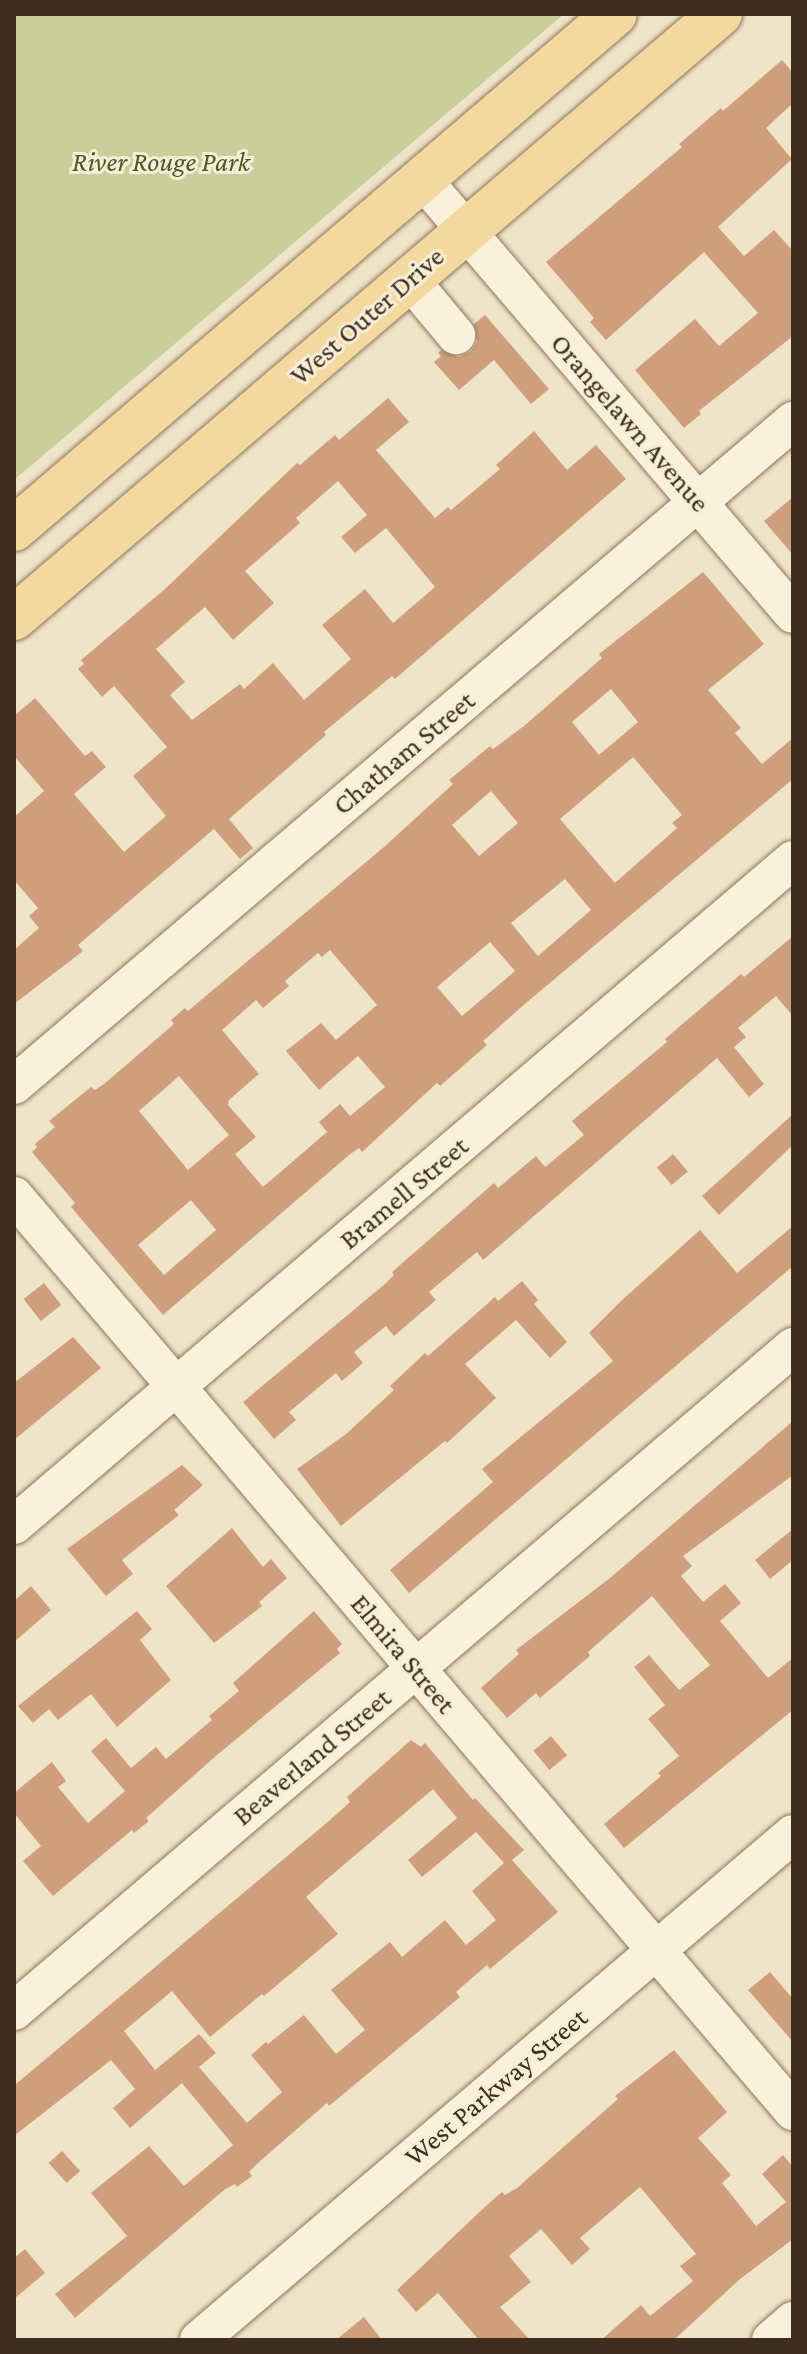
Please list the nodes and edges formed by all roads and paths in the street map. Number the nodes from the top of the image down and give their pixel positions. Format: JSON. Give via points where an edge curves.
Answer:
{"nodes":[{"id":1,"x":615,"y":14,"type":"edge"},
{"id":2,"x":720,"y":14,"type":"edge"},
{"id":3,"x":423,"y":180,"type":"junction"},
{"id":4,"x":466,"y":232,"type":"junction"},
{"id":5,"x":410,"y":280,"type":"junction"},
{"id":6,"x":245,"y":332,"type":"junction"},
{"id":7,"x":456,"y":335,"type":"dead end"},
{"id":8,"x":289,"y":383,"type":"junction"},
{"id":9,"x":793,"y":421,"type":"edge"},
{"id":10,"x":698,"y":502,"type":"junction"},
{"id":11,"x":14,"y":529,"type":"edge"},
{"id":12,"x":793,"y":614,"type":"edge"},
{"id":13,"x":14,"y":618,"type":"edge"},
{"id":14,"x":793,"y":860,"type":"edge"},
{"id":15,"x":14,"y":1085,"type":"edge"},
{"id":16,"x":14,"y":1196,"type":"edge"},
{"id":17,"x":793,"y":1347,"type":"edge"},
{"id":18,"x":176,"y":1387,"type":"junction"},
{"id":19,"x":14,"y":1525,"type":"edge"},
{"id":20,"x":416,"y":1669,"type":"junction"},
{"id":21,"x":793,"y":1834,"type":"edge"},
{"id":22,"x":655,"y":1951,"type":"junction"},
{"id":23,"x":14,"y":2011,"type":"edge"},
{"id":24,"x":793,"y":2111,"type":"edge"},
{"id":25,"x":793,"y":2321,"type":"edge"},
{"id":26,"x":199,"y":2340,"type":"edge"},
{"id":27,"x":771,"y":2340,"type":"edge"}],
"edges":[{"from":1,"to":3,"type":"main road"},
{"from":2,"to":4,"type":"main road","name":"West Outer Drive"},
{"from":3,"to":4,"type":"street","name":"Orangelawn Avenue"},
{"from":3,"to":6,"type":"main road"},
{"from":4,"to":5,"type":"main road","name":"West Outer Drive"},
{"from":4,"to":10,"type":"street","name":"Orangelawn Avenue"},
{"from":5,"to":7,"type":"street"},
{"from":5,"to":8,"type":"main road","name":"West Outer Drive"},
{"from":6,"to":8,"type":"main road"},
{"from":6,"to":11,"type":"main road"},
{"from":8,"to":13,"type":"main road","name":"West Outer Drive"},
{"from":9,"to":10,"type":"street","name":"Chatham Street"},
{"from":10,"to":12,"type":"street","name":"Orangelawn Avenue"},
{"from":10,"to":15,"type":"street","name":"Chatham Street"},
{"from":14,"to":18,"type":"street","name":"Bramell Street"},
{"from":16,"to":18,"type":"street","name":"Elmira Street"},
{"from":17,"to":20,"type":"street","name":"Beaverland Street"},
{"from":18,"to":19,"type":"street","name":"Bramell Street"},
{"from":18,"to":20,"type":"street","name":"Elmira Street"},
{"from":20,"to":22,"type":"street","name":"Elmira Street"},
{"from":20,"to":23,"type":"street","name":"Beaverland Street"},
{"from":21,"to":22,"type":"street","name":"West Parkway Street"},
{"from":22,"to":24,"type":"street","name":"Elmira Street"},
{"from":22,"to":26,"type":"street","name":"West Parkway Street"},
{"from":25,"to":27,"type":"street"}]}
